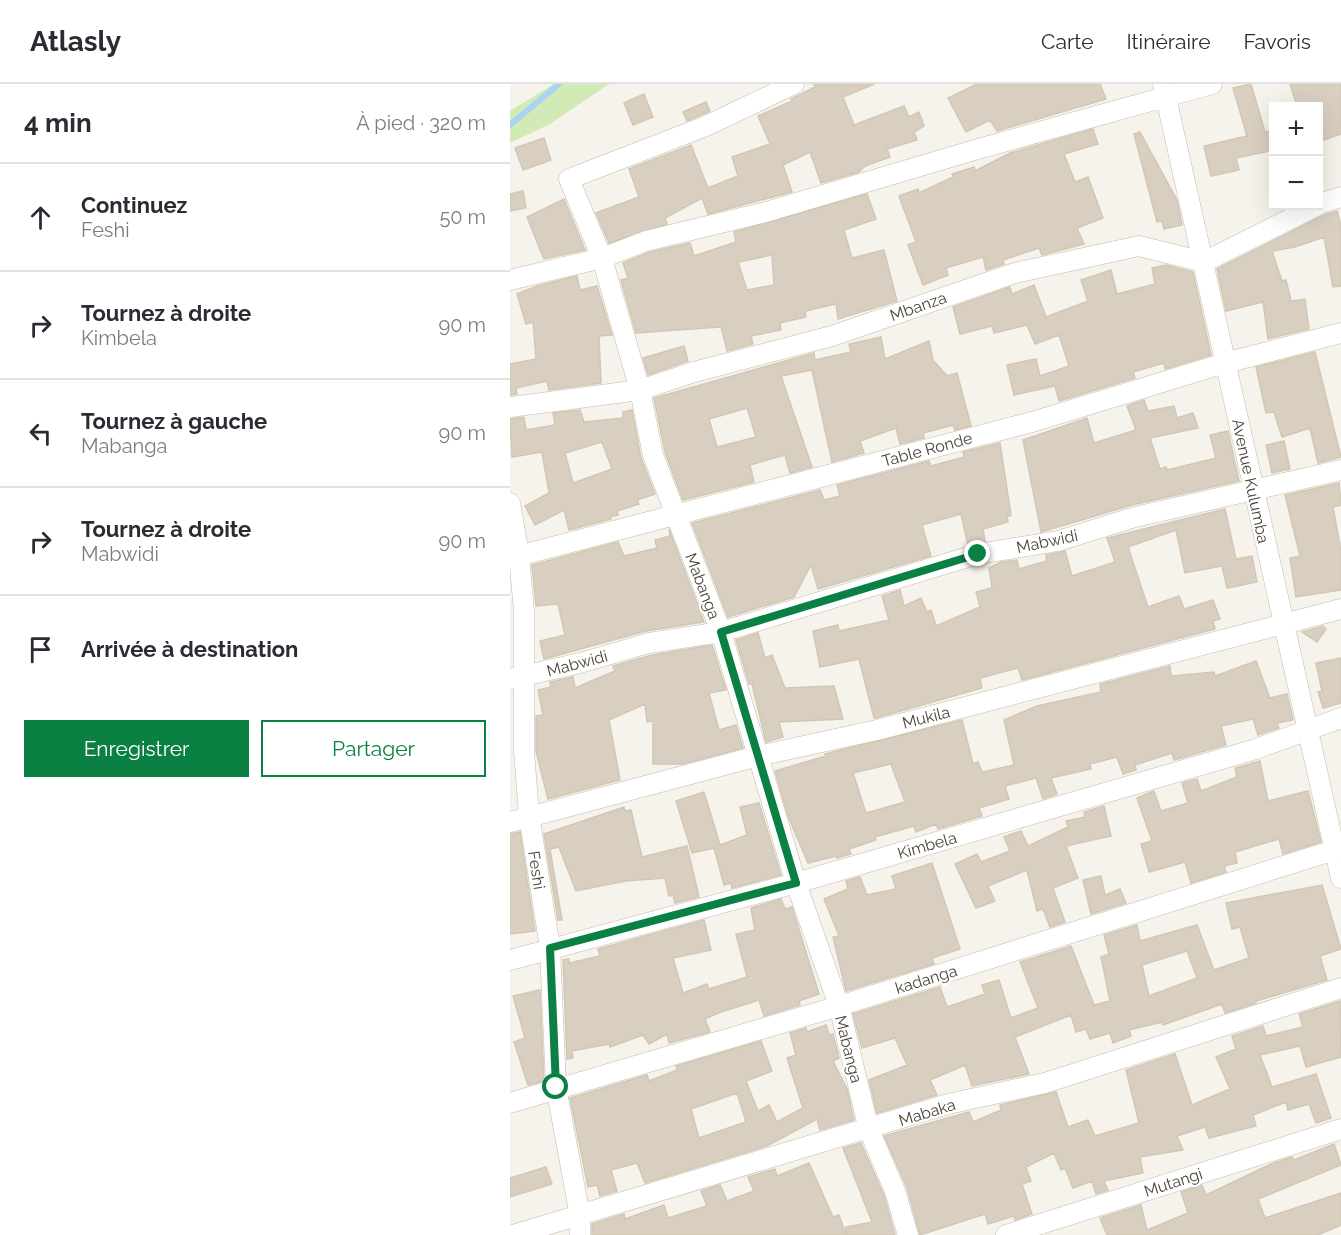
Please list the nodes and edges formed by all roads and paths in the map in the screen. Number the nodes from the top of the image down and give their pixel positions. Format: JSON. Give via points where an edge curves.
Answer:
{"nodes":[{"id":1,"x":794,"y":84,"type":"edge"},
{"id":2,"x":1212,"y":84,"type":"edge"},
{"id":3,"x":1165,"y":90,"type":"edge"},
{"id":4,"x":1341,"y":197,"type":"edge"},
{"id":5,"x":1323,"y":203,"type":"edge"},
{"id":6,"x":1307,"y":210,"type":"edge"},
{"id":7,"x":602,"y":258,"type":"junction"},
{"id":8,"x":1204,"y":262,"type":"junction"},
{"id":9,"x":510,"y":280,"type":"edge"},
{"id":10,"x":1341,"y":333,"type":"edge"},
{"id":11,"x":1225,"y":363,"type":"junction"},
{"id":12,"x":640,"y":390,"type":"junction"},
{"id":13,"x":510,"y":407,"type":"edge"},
{"id":14,"x":1341,"y":470,"type":"edge"},
{"id":15,"x":1252,"y":490,"type":"junction"},
{"id":16,"x":510,"y":503,"type":"edge"},
{"id":17,"x":676,"y":514,"type":"junction"},
{"id":18,"x":515,"y":556,"type":"edge"},
{"id":19,"x":1341,"y":609,"type":"edge"},
{"id":20,"x":1282,"y":624,"type":"junction"},
{"id":21,"x":721,"y":632,"type":"junction"},
{"id":22,"x":516,"y":677,"type":"edge"},
{"id":23,"x":1341,"y":718,"type":"edge"},
{"id":24,"x":1306,"y":729,"type":"junction"},
{"id":25,"x":758,"y":756,"type":"junction"},
{"id":26,"x":529,"y":815,"type":"junction"},
{"id":27,"x":510,"y":822,"type":"edge"},
{"id":28,"x":1338,"y":849,"type":"edge"},
{"id":29,"x":1341,"y":878,"type":"edge"},
{"id":30,"x":796,"y":883,"type":"junction"},
{"id":31,"x":550,"y":948,"type":"junction"},
{"id":32,"x":510,"y":960,"type":"edge"},
{"id":33,"x":1341,"y":988,"type":"edge"},
{"id":34,"x":838,"y":1006,"type":"junction"},
{"id":35,"x":556,"y":1087,"type":"junction"},
{"id":36,"x":510,"y":1103,"type":"edge"},
{"id":37,"x":1341,"y":1129,"type":"edge"},
{"id":38,"x":869,"y":1130,"type":"junction"},
{"id":39,"x":580,"y":1226,"type":"edge"},
{"id":40,"x":513,"y":1235,"type":"edge"},
{"id":41,"x":908,"y":1235,"type":"edge"},
{"id":42,"x":1006,"y":1235,"type":"edge"}],
"edges":[{"from":1,"to":7,"type":"street","name":"Mabanga","via":[[706,126],[569,179]]},
{"from":2,"to":3,"type":"street"},
{"from":3,"to":7,"type":"street","via":[[766,212],[646,241]]},
{"from":3,"to":8,"type":"street","name":"Avenue Kulumba"},
{"from":4,"to":5,"type":"street"},
{"from":6,"to":8,"type":"street"},
{"from":7,"to":9,"type":"street"},
{"from":7,"to":12,"type":"street","name":"Mabanga"},
{"from":8,"to":11,"type":"street","name":"Avenue Kulumba"},
{"from":8,"to":12,"type":"street","name":"Mbanza","via":[[1139,246],[1016,273],[832,336]]},
{"from":10,"to":11,"type":"street","name":"Table Ronde"},
{"from":11,"to":15,"type":"street","name":"Avenue Kulumba"},
{"from":11,"to":17,"type":"street","name":"Table Ronde","via":[[1032,422]]},
{"from":12,"to":13,"type":"street","name":"Mbanza"},
{"from":12,"to":17,"type":"street","name":"Mabanga","via":[[653,455]]},
{"from":14,"to":15,"type":"street","name":"Mabwidi"},
{"from":15,"to":20,"type":"street","name":"Avenue Kulumba"},
{"from":15,"to":21,"type":"street","name":"Mabwidi","via":[[1135,517],[1058,541],[978,554]]},
{"from":16,"to":18,"type":"street","name":"Feshi"},
{"from":17,"to":18,"type":"street","name":"Table Ronde"},
{"from":17,"to":21,"type":"street","name":"Mabanga"},
{"from":18,"to":22,"type":"street","name":"Feshi","via":[[524,612]]},
{"from":19,"to":20,"type":"street","name":"Mukila"},
{"from":20,"to":24,"type":"street","name":"Avenue Kulumba"},
{"from":20,"to":25,"type":"street","name":"Mukila","via":[[888,727]]},
{"from":21,"to":22,"type":"street","name":"Mabwidi","via":[[649,642]]},
{"from":21,"to":25,"type":"street","name":"Mabanga"},
{"from":22,"to":26,"type":"street","name":"Feshi"},
{"from":23,"to":24,"type":"street","name":"Kimbela"},
{"from":24,"to":28,"type":"street","name":"Avenue Kulumba"},
{"from":24,"to":30,"type":"street","name":"Kimbela","via":[[1256,749]]},
{"from":25,"to":26,"type":"street","name":"Mukila"},
{"from":25,"to":30,"type":"street","name":"Mabanga"},
{"from":26,"to":27,"type":"street","name":"Mukila"},
{"from":26,"to":31,"type":"street","name":"Feshi"},
{"from":28,"to":29,"type":"street","name":"Avenue Kulumba"},
{"from":28,"to":34,"type":"street","name":"kadanga"},
{"from":30,"to":31,"type":"street","name":"Kimbela"},
{"from":30,"to":34,"type":"street","name":"Mabanga"},
{"from":31,"to":32,"type":"street","name":"Kimbela"},
{"from":31,"to":35,"type":"street","name":"Feshi"},
{"from":33,"to":38,"type":"street","name":"Mabaka","via":[[1045,1083],[948,1104]]},
{"from":34,"to":35,"type":"street","name":"kadanga"},
{"from":34,"to":38,"type":"street","name":"Mabanga"},
{"from":35,"to":36,"type":"street","name":"kadanga"},
{"from":35,"to":39,"type":"street","name":"Feshi"},
{"from":37,"to":42,"type":"street","name":"Mutangi"},
{"from":38,"to":39,"type":"street","name":"Mabaka"},
{"from":38,"to":41,"type":"street","name":"Mabanga","via":[[895,1191]]},
{"from":39,"to":40,"type":"street","name":"Mabaka"}]}
